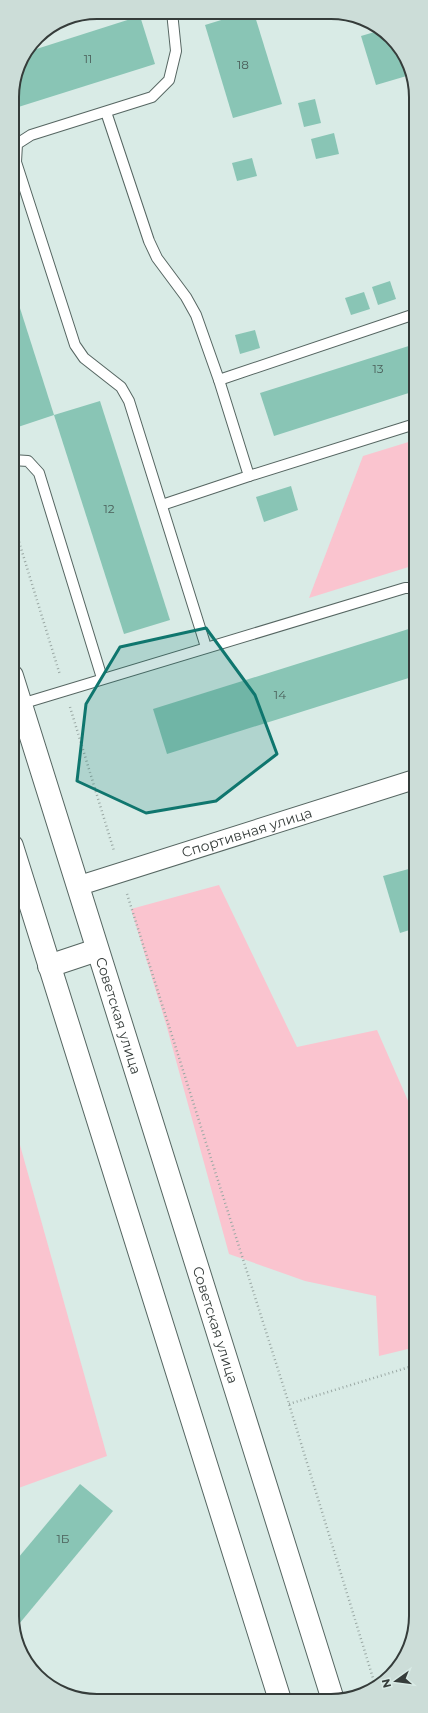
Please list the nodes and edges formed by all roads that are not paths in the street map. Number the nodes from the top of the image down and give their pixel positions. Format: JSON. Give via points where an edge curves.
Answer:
{"nodes":[{"id":1,"x":173,"y":19,"type":"edge"},
{"id":2,"x":106,"y":112,"type":"junction"},
{"id":3,"x":19,"y":143,"type":"edge"},
{"id":4,"x":19,"y":171,"type":"edge"},
{"id":5,"x":409,"y":316,"type":"edge"},
{"id":6,"x":219,"y":380,"type":"junction"},
{"id":7,"x":409,"y":426,"type":"edge"},
{"id":8,"x":19,"y":460,"type":"edge"},
{"id":9,"x":249,"y":476,"type":"junction"},
{"id":10,"x":162,"y":505,"type":"junction"},
{"id":11,"x":409,"y":588,"type":"edge"},
{"id":12,"x":206,"y":647,"type":"junction"},
{"id":13,"x":102,"y":678,"type":"junction"},
{"id":14,"x":19,"y":698,"type":"edge"},
{"id":15,"x":21,"y":704,"type":"junction"},
{"id":16,"x":409,"y":781,"type":"edge"},
{"id":17,"x":19,"y":869,"type":"edge"},
{"id":18,"x":78,"y":886,"type":"junction"},
{"id":19,"x":97,"y":950,"type":"junction"},
{"id":20,"x":49,"y":966,"type":"junction"},
{"id":21,"x":278,"y":1694,"type":"edge"},
{"id":22,"x":331,"y":1694,"type":"edge"}],
"edges":[{"from":1,"to":2,"type":"lane","via":[[176,51],[169,80],[152,97]]},
{"from":2,"to":3,"type":"lane","via":[[31,135]]},
{"from":2,"to":6,"type":"lane","via":[[149,241],[157,258],[196,315]]},
{"from":4,"to":10,"type":"lane","via":[[75,345],[84,358],[121,387],[129,401]]},
{"from":5,"to":6,"type":"lane"},
{"from":6,"to":9,"type":"lane"},
{"from":7,"to":9,"type":"lane"},
{"from":8,"to":13,"type":"lane","via":[[28,461],[39,473]]},
{"from":9,"to":10,"type":"lane"},
{"from":10,"to":12,"type":"lane"},
{"from":11,"to":12,"type":"lane"},
{"from":12,"to":13,"type":"lane"},
{"from":13,"to":15,"type":"lane"},
{"from":14,"to":15,"type":"street","name":"Советская улица"},
{"from":15,"to":18,"type":"street","name":"Советская улица"},
{"from":16,"to":18,"type":"street","name":"Спортивная улица"},
{"from":17,"to":20,"type":"street"},
{"from":18,"to":19,"type":"street","name":"Советская улица"},
{"from":19,"to":20,"type":"street","name":"Советская улица"},
{"from":19,"to":22,"type":"street","name":"Советская улица"},
{"from":20,"to":21,"type":"street"}]}
